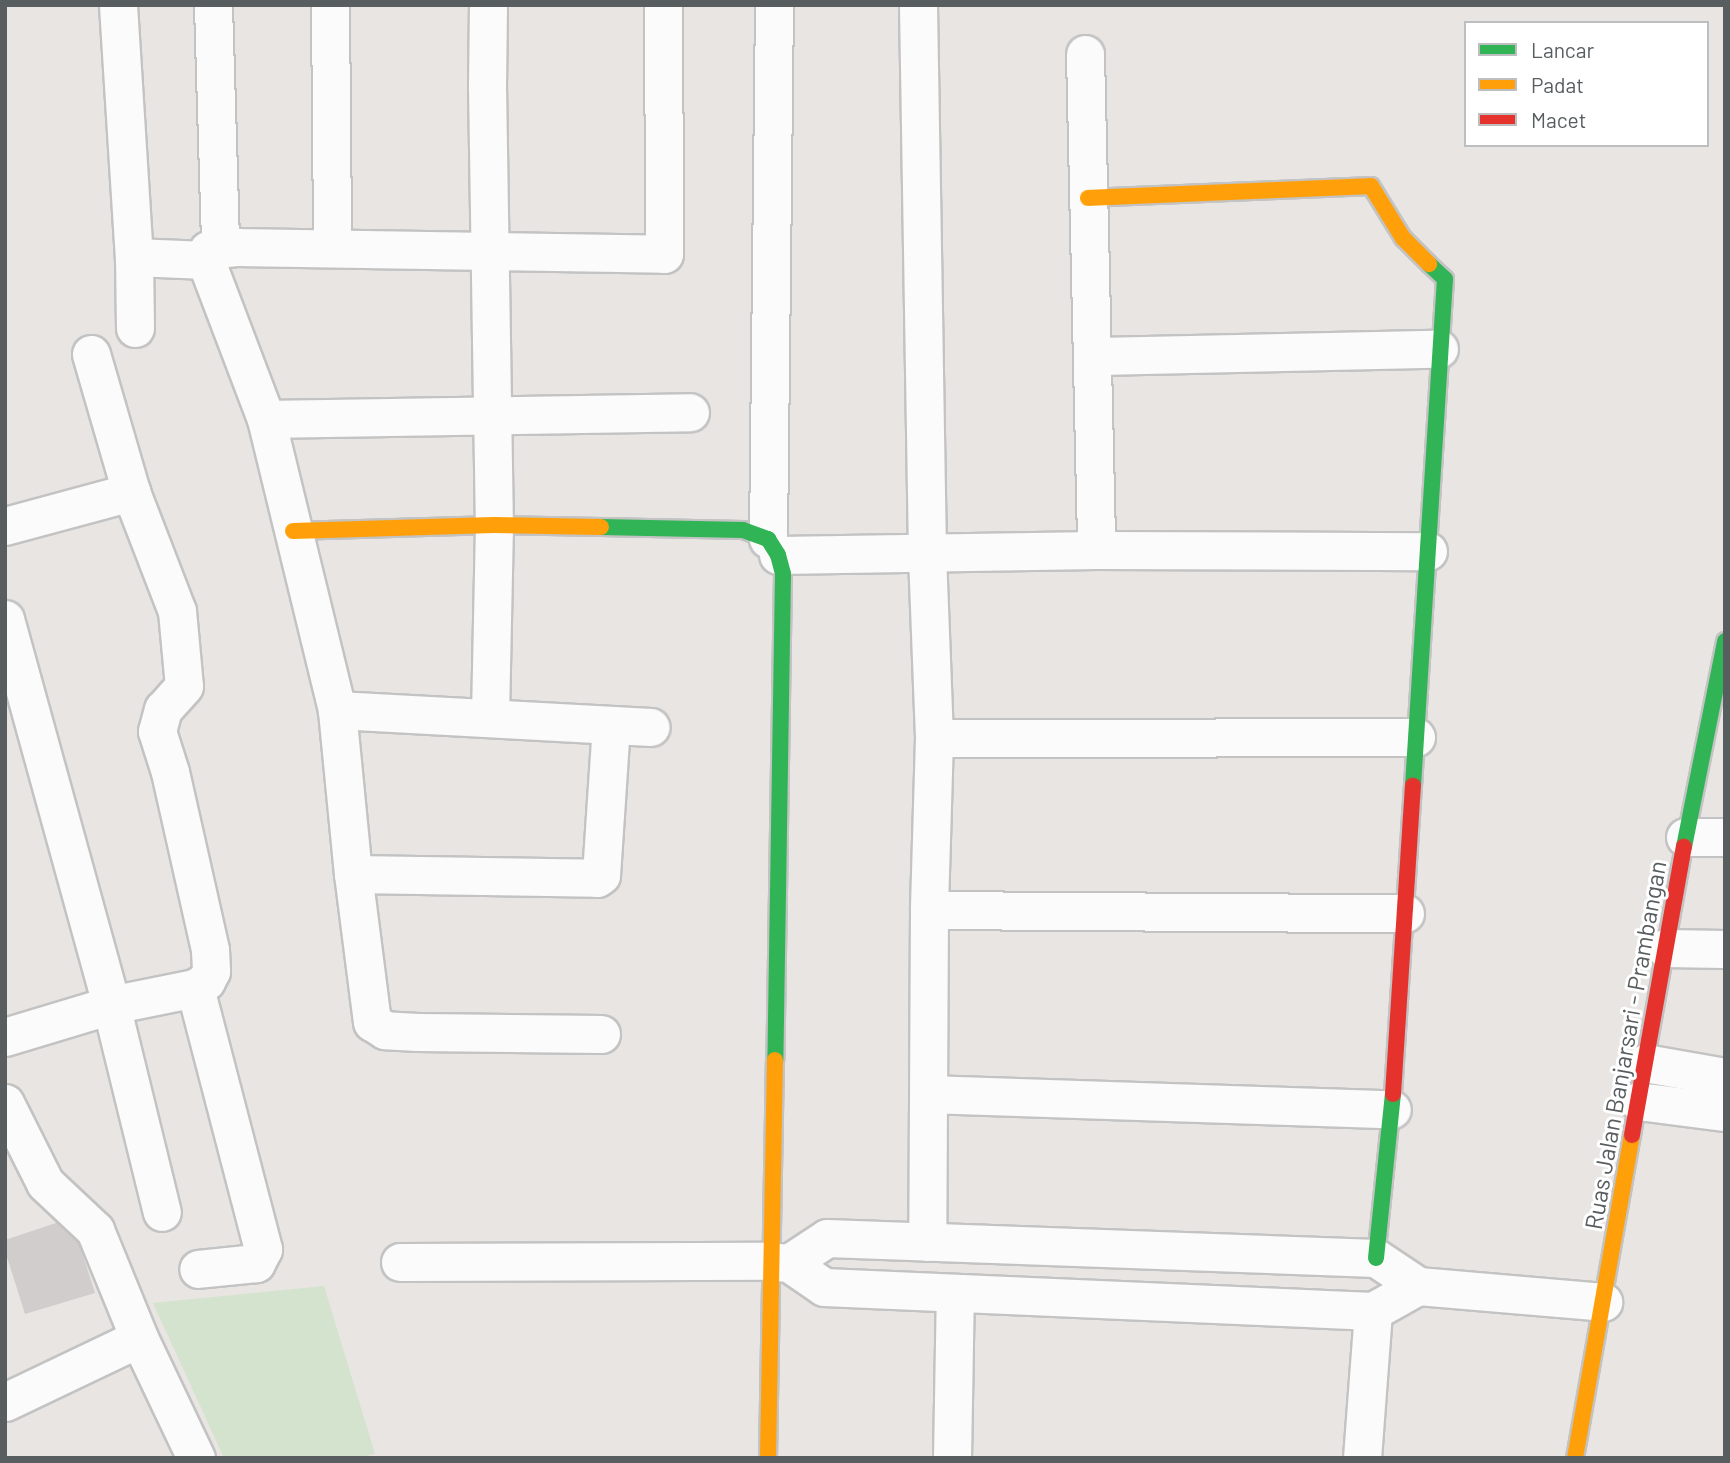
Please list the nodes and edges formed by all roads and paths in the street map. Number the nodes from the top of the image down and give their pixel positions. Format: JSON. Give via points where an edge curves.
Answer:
{"nodes":[{"id":1,"x":118,"y":5,"type":"edge"},
{"id":2,"x":213,"y":5,"type":"edge"},
{"id":3,"x":330,"y":5,"type":"edge"},
{"id":4,"x":488,"y":5,"type":"edge"},
{"id":5,"x":663,"y":5,"type":"edge"},
{"id":6,"x":774,"y":5,"type":"edge"},
{"id":7,"x":918,"y":5,"type":"edge"},
{"id":8,"x":1085,"y":54,"type":"dead end"},
{"id":9,"x":1088,"y":198,"type":"junction"},
{"id":10,"x":332,"y":248,"type":"junction"},
{"id":11,"x":490,"y":249,"type":"junction"},
{"id":12,"x":213,"y":254,"type":"junction"},
{"id":13,"x":134,"y":257,"type":"junction"},
{"id":14,"x":135,"y":328,"type":"dead end"},
{"id":15,"x":1439,"y":349,"type":"junction"},
{"id":16,"x":90,"y":354,"type":"dead end"},
{"id":17,"x":1093,"y":356,"type":"junction"},
{"id":18,"x":690,"y":412,"type":"dead end"},
{"id":19,"x":491,"y":414,"type":"junction"},
{"id":20,"x":266,"y":419,"type":"junction"},
{"id":21,"x":131,"y":492,"type":"junction"},
{"id":22,"x":494,"y":525,"type":"junction"},
{"id":23,"x":5,"y":526,"type":"edge"},
{"id":24,"x":293,"y":531,"type":"junction"},
{"id":25,"x":773,"y":547,"type":"junction"},
{"id":26,"x":1096,"y":551,"type":"junction"},
{"id":27,"x":1428,"y":551,"type":"junction"},
{"id":28,"x":927,"y":555,"type":"junction"},
{"id":29,"x":5,"y":619,"type":"edge"},
{"id":30,"x":1725,"y":642,"type":"edge"},
{"id":31,"x":337,"y":710,"type":"junction"},
{"id":32,"x":490,"y":718,"type":"junction"},
{"id":33,"x":611,"y":725,"type":"junction"},
{"id":34,"x":651,"y":727,"type":"dead end"},
{"id":35,"x":1416,"y":737,"type":"junction"},
{"id":36,"x":934,"y":738,"type":"junction"},
{"id":37,"x":1685,"y":837,"type":"junction"},
{"id":38,"x":1725,"y":837,"type":"edge"},
{"id":39,"x":353,"y":874,"type":"junction"},
{"id":40,"x":929,"y":910,"type":"junction"},
{"id":41,"x":1405,"y":913,"type":"junction"},
{"id":42,"x":1665,"y":948,"type":"junction"},
{"id":43,"x":1725,"y":948,"type":"edge"},
{"id":44,"x":195,"y":988,"type":"junction"},
{"id":45,"x":111,"y":1005,"type":"junction"},
{"id":46,"x":601,"y":1034,"type":"dead end"},
{"id":47,"x":5,"y":1037,"type":"edge"},
{"id":48,"x":1645,"y":1063,"type":"junction"},
{"id":49,"x":1725,"y":1077,"type":"edge"},
{"id":50,"x":930,"y":1094,"type":"junction"},
{"id":51,"x":1638,"y":1101,"type":"junction"},
{"id":52,"x":5,"y":1103,"type":"edge"},
{"id":53,"x":1392,"y":1109,"type":"junction"},
{"id":54,"x":1725,"y":1112,"type":"edge"},
{"id":55,"x":162,"y":1212,"type":"dead end"},
{"id":56,"x":927,"y":1242,"type":"junction"},
{"id":57,"x":1072,"y":1247,"type":"junction"},
{"id":58,"x":1376,"y":1258,"type":"junction"},
{"id":59,"x":400,"y":1262,"type":"dead end"},
{"id":60,"x":779,"y":1262,"type":"junction"},
{"id":61,"x":198,"y":1269,"type":"dead end"},
{"id":62,"x":1418,"y":1286,"type":"junction"},
{"id":63,"x":955,"y":1294,"type":"junction"},
{"id":64,"x":1073,"y":1298,"type":"junction"},
{"id":65,"x":1603,"y":1302,"type":"junction"},
{"id":66,"x":1373,"y":1311,"type":"junction"},
{"id":67,"x":139,"y":1338,"type":"junction"},
{"id":68,"x":5,"y":1402,"type":"edge"},
{"id":69,"x":196,"y":1458,"type":"edge"},
{"id":70,"x":768,"y":1458,"type":"edge"},
{"id":71,"x":952,"y":1458,"type":"edge"},
{"id":72,"x":1362,"y":1458,"type":"edge"},
{"id":73,"x":1575,"y":1458,"type":"edge"}],
"edges":[{"from":1,"to":13,"type":"street"},
{"from":2,"to":12,"type":"street"},
{"from":3,"to":10,"type":"street"},
{"from":4,"to":11,"type":"street"},
{"from":5,"to":11,"type":"street","via":[[664,254]]},
{"from":6,"to":25,"type":"street"},
{"from":7,"to":28,"type":"street"},
{"from":8,"to":9,"type":"street"},
{"from":9,"to":15,"type":"street","via":[[1371,186],[1403,238],[1445,279]]},
{"from":9,"to":17,"type":"street"},
{"from":10,"to":11,"type":"street"},
{"from":10,"to":12,"type":"street"},
{"from":11,"to":19,"type":"street"},
{"from":12,"to":13,"type":"street"},
{"from":12,"to":20,"type":"street"},
{"from":13,"to":14,"type":"street"},
{"from":15,"to":17,"type":"street"},
{"from":15,"to":27,"type":"street"},
{"from":16,"to":21,"type":"street"},
{"from":17,"to":26,"type":"street"},
{"from":18,"to":19,"type":"street"},
{"from":19,"to":20,"type":"street"},
{"from":19,"to":22,"type":"street"},
{"from":20,"to":24,"type":"street"},
{"from":21,"to":23,"type":"street"},
{"from":21,"to":44,"type":"street","via":[[177,611],[184,687],[163,709],[157,731],[210,950],[211,971]]},
{"from":22,"to":24,"type":"street"},
{"from":22,"to":25,"type":"street","via":[[743,530]]},
{"from":22,"to":32,"type":"street"},
{"from":24,"to":31,"type":"street"},
{"from":25,"to":28,"type":"street"},
{"from":25,"to":60,"type":"street","via":[[782,587]]},
{"from":26,"to":27,"type":"street"},
{"from":26,"to":28,"type":"street"},
{"from":27,"to":35,"type":"street"},
{"from":28,"to":36,"type":"street"},
{"from":29,"to":45,"type":"street"},
{"from":30,"to":37,"type":"street","name":"Ruas Jalan Banjarsari - Prambangan"},
{"from":31,"to":32,"type":"street"},
{"from":31,"to":39,"type":"street"},
{"from":32,"to":33,"type":"street"},
{"from":33,"to":34,"type":"street"},
{"from":33,"to":39,"type":"street","via":[[600,877]]},
{"from":35,"to":36,"type":"street"},
{"from":35,"to":41,"type":"street"},
{"from":36,"to":40,"type":"street"},
{"from":37,"to":38,"type":"street"},
{"from":37,"to":42,"type":"street","name":"Ruas Jalan Banjarsari - Prambangan"},
{"from":39,"to":46,"type":"street","via":[[376,1027],[418,1032]]},
{"from":40,"to":41,"type":"street"},
{"from":40,"to":50,"type":"street"},
{"from":41,"to":53,"type":"street"},
{"from":42,"to":43,"type":"street"},
{"from":42,"to":48,"type":"street","name":"Ruas Jalan Banjarsari - Prambangan"},
{"from":44,"to":45,"type":"street"},
{"from":44,"to":61,"type":"street","via":[[263,1249],[256,1263]]},
{"from":45,"to":47,"type":"street"},
{"from":45,"to":55,"type":"street"},
{"from":48,"to":49,"type":"street"},
{"from":48,"to":51,"type":"street","name":"Ruas Jalan Banjarsari - Prambangan"},
{"from":50,"to":53,"type":"street"},
{"from":50,"to":56,"type":"street"},
{"from":51,"to":54,"type":"street"},
{"from":51,"to":65,"type":"street","name":"Ruas Jalan Banjarsari - Prambangan"},
{"from":52,"to":67,"type":"street","via":[[45,1183],[96,1230]]},
{"from":53,"to":58,"type":"street"},
{"from":56,"to":57,"type":"street"},
{"from":56,"to":60,"type":"street","via":[[827,1238]]},
{"from":57,"to":58,"type":"street"},
{"from":57,"to":64,"type":"street"},
{"from":58,"to":62,"type":"street"},
{"from":59,"to":60,"type":"street"},
{"from":60,"to":63,"type":"street","via":[[824,1287]]},
{"from":60,"to":70,"type":"street"},
{"from":62,"to":65,"type":"street"},
{"from":62,"to":66,"type":"street"},
{"from":63,"to":64,"type":"street"},
{"from":63,"to":71,"type":"street"},
{"from":64,"to":66,"type":"street"},
{"from":65,"to":73,"type":"street","name":"Ruas Jalan Banjarsari - Prambangan"},
{"from":66,"to":72,"type":"street"},
{"from":67,"to":68,"type":"street"},
{"from":67,"to":69,"type":"street"}]}
